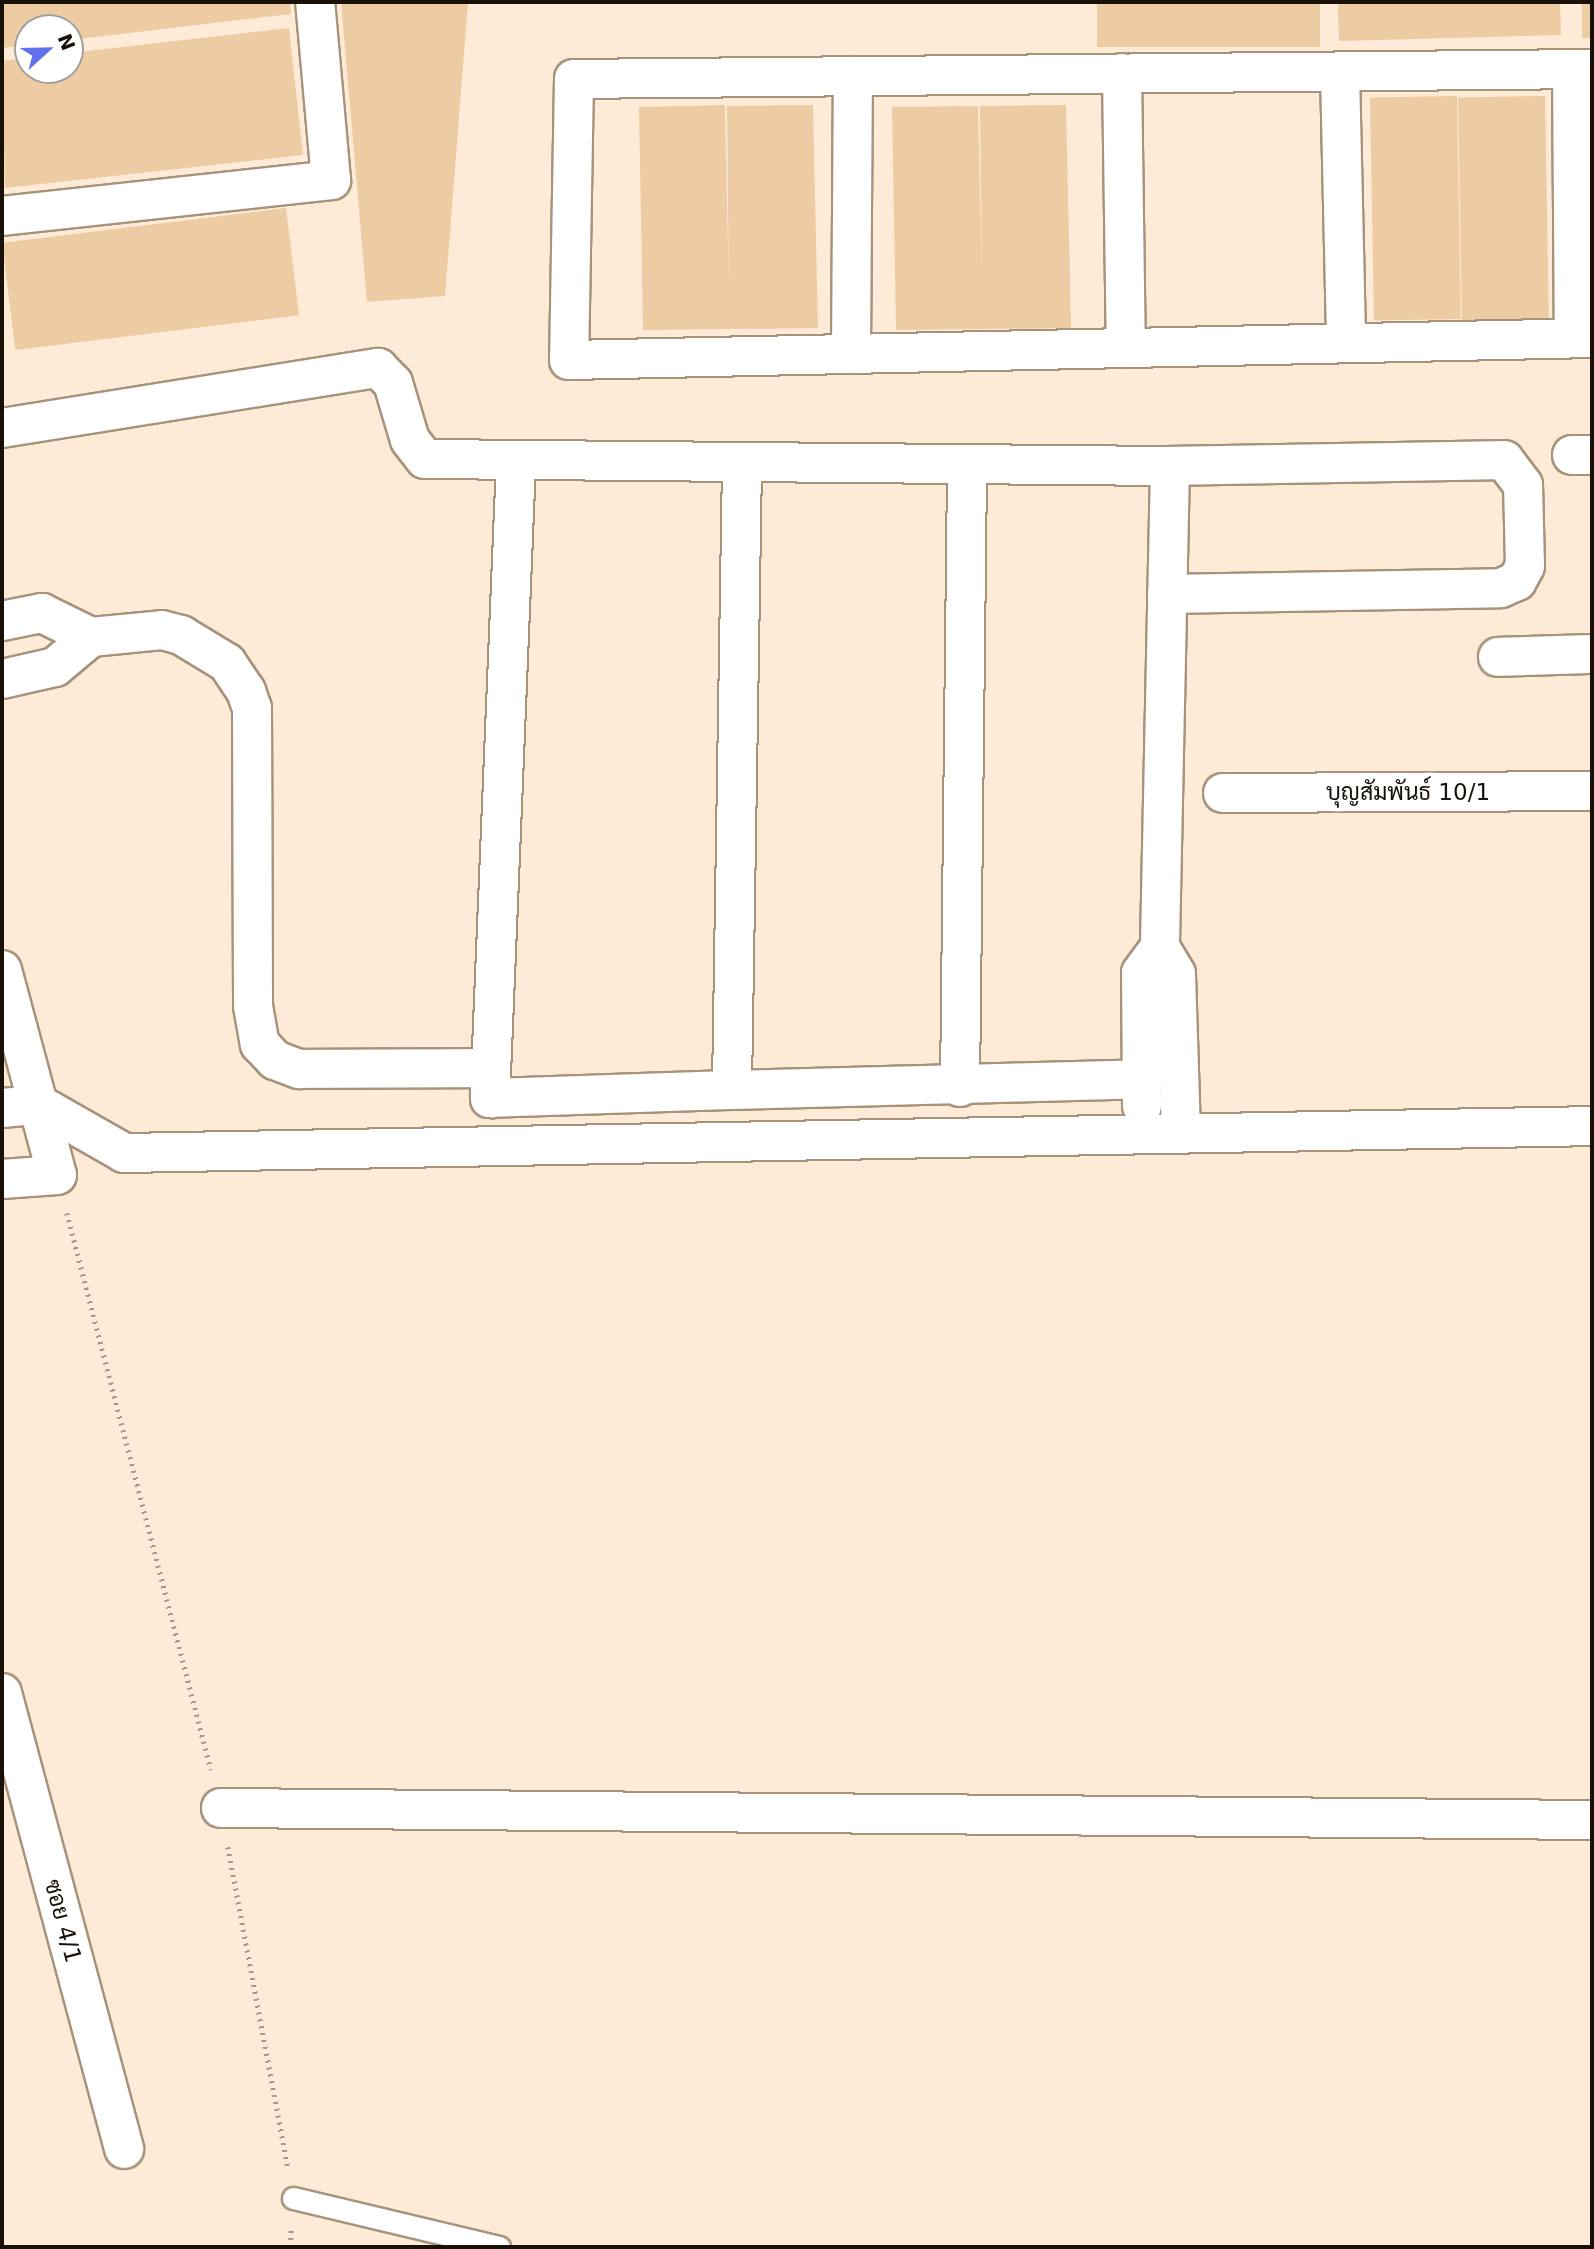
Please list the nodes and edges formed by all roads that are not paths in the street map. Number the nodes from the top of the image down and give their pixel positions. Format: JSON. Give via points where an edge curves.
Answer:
{"nodes":[{"id":1,"x":314,"y":2,"type":"edge"},
{"id":2,"x":1582,"y":69,"type":"edge"},
{"id":3,"x":1340,"y":72,"type":"junction"},
{"id":4,"x":1122,"y":74,"type":"junction"},
{"id":5,"x":853,"y":76,"type":"junction"},
{"id":6,"x":2,"y":216,"type":"edge"},
{"id":7,"x":1583,"y":338,"type":"edge"},
{"id":8,"x":1346,"y":343,"type":"junction"},
{"id":9,"x":1126,"y":348,"type":"junction"},
{"id":10,"x":851,"y":354,"type":"junction"},
{"id":11,"x":2,"y":428,"type":"edge"},
{"id":12,"x":516,"y":462,"type":"junction"},
{"id":13,"x":742,"y":464,"type":"junction"},
{"id":14,"x":1170,"y":466,"type":"junction"},
{"id":15,"x":967,"y":467,"type":"junction"},
{"id":16,"x":1167,"y":594,"type":"junction"},
{"id":17,"x":2,"y":621,"type":"edge"},
{"id":18,"x":91,"y":637,"type":"junction"},
{"id":19,"x":1592,"y":654,"type":"edge"},
{"id":20,"x":1499,"y":657,"type":"dead end"},
{"id":21,"x":2,"y":679,"type":"edge"},
{"id":22,"x":1592,"y":792,"type":"edge"},
{"id":23,"x":1223,"y":793,"type":"dead end"},
{"id":24,"x":1160,"y":947,"type":"junction"},
{"id":25,"x":2,"y":970,"type":"edge"},
{"id":26,"x":491,"y":1068,"type":"junction"},
{"id":27,"x":1142,"y":1079,"type":"junction"},
{"id":28,"x":960,"y":1087,"type":"junction"},
{"id":29,"x":732,"y":1090,"type":"junction"},
{"id":30,"x":40,"y":1105,"type":"junction"},
{"id":31,"x":2,"y":1108,"type":"edge"},
{"id":32,"x":1592,"y":1126,"type":"edge"},
{"id":33,"x":1181,"y":1133,"type":"junction"},
{"id":34,"x":1142,"y":1134,"type":"junction"},
{"id":35,"x":2,"y":1180,"type":"edge"},
{"id":36,"x":2,"y":1693,"type":"edge"},
{"id":37,"x":221,"y":1808,"type":"road end"},
{"id":38,"x":1592,"y":1820,"type":"edge"},
{"id":39,"x":124,"y":2149,"type":"dead end"},
{"id":40,"x":293,"y":2198,"type":"road end"},
{"id":41,"x":499,"y":2247,"type":"edge"}],
"edges":[{"from":1,"to":6,"type":"street","via":[[331,180]]},
{"from":2,"to":3,"type":"street"},
{"from":2,"to":7,"type":"street"},
{"from":3,"to":4,"type":"street"},
{"from":3,"to":8,"type":"street"},
{"from":4,"to":5,"type":"street"},
{"from":4,"to":9,"type":"street"},
{"from":5,"to":10,"type":"street"},
{"from":5,"to":10,"type":"street","via":[[574,79],[569,360]]},
{"from":7,"to":8,"type":"street"},
{"from":8,"to":9,"type":"street"},
{"from":9,"to":10,"type":"street"},
{"from":11,"to":12,"type":"street","via":[[377,368],[393,383],[410,440],[425,459]]},
{"from":12,"to":13,"type":"street"},
{"from":12,"to":26,"type":"street"},
{"from":13,"to":15,"type":"street"},
{"from":13,"to":29,"type":"street"},
{"from":14,"to":15,"type":"street"},
{"from":14,"to":16,"type":"street"},
{"from":14,"to":16,"type":"street","via":[[1504,460],[1523,485],[1525,566],[1517,581],[1501,588]]},
{"from":15,"to":28,"type":"street"},
{"from":16,"to":24,"type":"street"},
{"from":17,"to":18,"type":"street","via":[[42,613]]},
{"from":18,"to":21,"type":"street","via":[[55,667]]},
{"from":18,"to":26,"type":"street","via":[[162,630],[181,635],[227,663],[246,691],[252,708],[253,1006],[260,1044],[275,1060],[299,1069]]},
{"from":19,"to":20,"type":"street"},
{"from":22,"to":23,"type":"street","name":"บุญสัมพันธ์ 10/1"},
{"from":24,"to":27,"type":"street","via":[[1140,973]]},
{"from":24,"to":33,"type":"street","via":[[1176,974]]},
{"from":25,"to":30,"type":"street"},
{"from":26,"to":29,"type":"street","via":[[490,1098]]},
{"from":27,"to":28,"type":"street"},
{"from":27,"to":34,"type":"street"},
{"from":28,"to":29,"type":"street"},
{"from":30,"to":31,"type":"street"},
{"from":30,"to":34,"type":"street","via":[[124,1153]]},
{"from":30,"to":35,"type":"street","via":[[57,1175]]},
{"from":32,"to":33,"type":"street"},
{"from":33,"to":34,"type":"street"},
{"from":36,"to":39,"type":"street","name":"ซอย 4/1"},
{"from":37,"to":38,"type":"street"},
{"from":40,"to":41,"type":"lane"}]}
